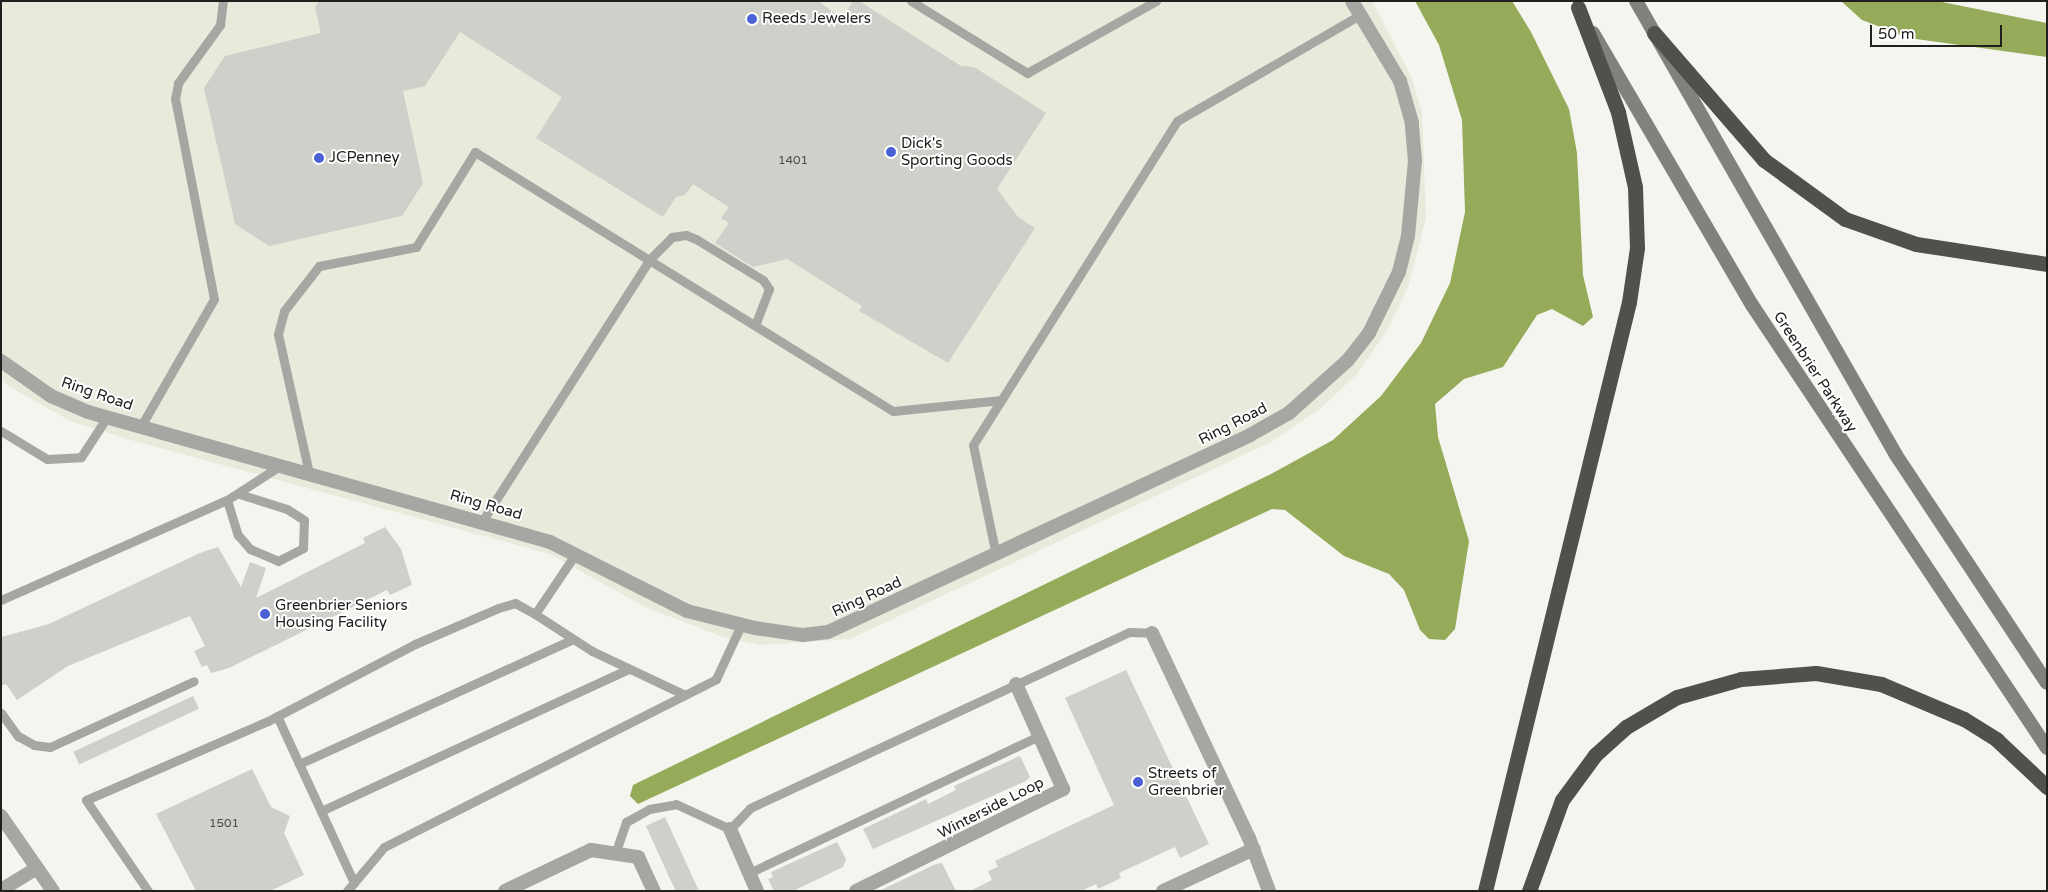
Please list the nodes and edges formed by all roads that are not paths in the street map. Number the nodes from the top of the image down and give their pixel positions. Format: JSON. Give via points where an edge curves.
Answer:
{"nodes":[{"id":1,"x":223,"y":1,"type":"edge"},
{"id":2,"x":911,"y":1,"type":"edge"},
{"id":3,"x":1156,"y":1,"type":"edge"},
{"id":4,"x":1352,"y":1,"type":"edge"},
{"id":5,"x":1636,"y":1,"type":"edge"},
{"id":6,"x":1577,"y":4,"type":"edge"},
{"id":7,"x":1360,"y":15,"type":"junction"},
{"id":8,"x":1654,"y":33,"type":"junction"},
{"id":9,"x":649,"y":260,"type":"junction"},
{"id":10,"x":2047,"y":264,"type":"edge"},
{"id":11,"x":755,"y":325,"type":"junction"},
{"id":12,"x":1,"y":361,"type":"edge"},
{"id":13,"x":1001,"y":400,"type":"junction"},
{"id":14,"x":107,"y":417,"type":"junction"},
{"id":15,"x":141,"y":426,"type":"junction"},
{"id":16,"x":1,"y":431,"type":"edge"},
{"id":17,"x":282,"y":465,"type":"junction"},
{"id":18,"x":309,"y":473,"type":"junction"},
{"id":19,"x":239,"y":494,"type":"junction"},
{"id":20,"x":227,"y":500,"type":"junction"},
{"id":21,"x":483,"y":520,"type":"junction"},
{"id":22,"x":576,"y":553,"type":"junction"},
{"id":23,"x":996,"y":555,"type":"junction"},
{"id":24,"x":1,"y":600,"type":"edge"},
{"id":25,"x":535,"y":614,"type":"junction"},
{"id":26,"x":740,"y":625,"type":"junction"},
{"id":27,"x":1152,"y":633,"type":"joint"},
{"id":28,"x":573,"y":639,"type":"junction"},
{"id":29,"x":629,"y":668,"type":"junction"},
{"id":30,"x":194,"y":681,"type":"dead end"},
{"id":31,"x":2047,"y":683,"type":"edge"},
{"id":32,"x":1016,"y":684,"type":"junction"},
{"id":33,"x":683,"y":694,"type":"junction"},
{"id":34,"x":1,"y":712,"type":"edge"},
{"id":35,"x":277,"y":716,"type":"junction"},
{"id":36,"x":1039,"y":736,"type":"junction"},
{"id":37,"x":2047,"y":748,"type":"edge"},
{"id":38,"x":299,"y":764,"type":"junction"},
{"id":39,"x":2047,"y":787,"type":"edge"},
{"id":40,"x":320,"y":811,"type":"junction"},
{"id":41,"x":1,"y":816,"type":"edge"},
{"id":42,"x":730,"y":829,"type":"junction"},
{"id":43,"x":1254,"y":849,"type":"junction"},
{"id":44,"x":616,"y":854,"type":"junction"},
{"id":45,"x":38,"y":868,"type":"junction"},
{"id":46,"x":749,"y":873,"type":"junction"},
{"id":47,"x":354,"y":883,"type":"junction"},
{"id":48,"x":1,"y":890,"type":"edge"},
{"id":49,"x":53,"y":891,"type":"edge"},
{"id":50,"x":148,"y":891,"type":"edge"},
{"id":51,"x":347,"y":891,"type":"edge"},
{"id":52,"x":505,"y":891,"type":"edge"},
{"id":53,"x":654,"y":891,"type":"edge"},
{"id":54,"x":757,"y":891,"type":"edge"},
{"id":55,"x":856,"y":891,"type":"edge"},
{"id":56,"x":1163,"y":891,"type":"edge"},
{"id":57,"x":1269,"y":891,"type":"edge"},
{"id":58,"x":1485,"y":891,"type":"edge"},
{"id":59,"x":1529,"y":891,"type":"edge"}],
"edges":[{"from":1,"to":15,"type":"lane","via":[[220,25],[178,83],[175,99],[214,298]]},
{"from":2,"to":3,"type":"lane","via":[[1027,73]]},
{"from":4,"to":7,"type":"street","name":"Ring Road"},
{"from":5,"to":8,"type":"main road","name":"Greenbrier Parkway"},
{"from":6,"to":37,"type":"main road","name":"Greenbrier Parkway","via":[[1752,305]]},
{"from":6,"to":58,"type":"highway","via":[[1618,112],[1635,187],[1636,263]]},
{"from":7,"to":13,"type":"lane","via":[[1177,121]]},
{"from":7,"to":23,"type":"street","name":"Ring Road","via":[[1400,81],[1412,123],[1415,161],[1408,236],[1398,272],[1369,333],[1324,385],[1289,413]]},
{"from":8,"to":10,"type":"highway","via":[[1764,160],[1809,197],[1845,219],[1916,244]]},
{"from":8,"to":31,"type":"main road","name":"Greenbrier Parkway","via":[[1896,454]]},
{"from":9,"to":11,"type":"lane"},
{"from":9,"to":11,"type":"lane","via":[[672,237],[686,235],[763,280],[769,288]]},
{"from":9,"to":18,"type":"lane","via":[[475,152],[416,247],[319,266],[284,311],[278,334]]},
{"from":9,"to":21,"type":"lane"},
{"from":11,"to":13,"type":"lane","via":[[893,411]]},
{"from":12,"to":14,"type":"street","name":"Ring Road","via":[[51,396]]},
{"from":13,"to":23,"type":"lane","via":[[973,445]]},
{"from":14,"to":15,"type":"street","name":"Ring Road"},
{"from":14,"to":16,"type":"lane","via":[[81,457],[47,460]]},
{"from":15,"to":17,"type":"street","name":"Ring Road"},
{"from":17,"to":18,"type":"street","name":"Ring Road"},
{"from":17,"to":19,"type":"lane"},
{"from":18,"to":21,"type":"street","name":"Ring Road"},
{"from":19,"to":20,"type":"lane"},
{"from":19,"to":20,"type":"lane","via":[[287,509],[304,520],[303,548],[278,561],[250,549],[238,535]]},
{"from":20,"to":24,"type":"lane"},
{"from":21,"to":22,"type":"street","name":"Ring Road"},
{"from":22,"to":25,"type":"lane"},
{"from":22,"to":26,"type":"street","name":"Ring Road","via":[[664,601]]},
{"from":23,"to":26,"type":"street","name":"Ring Road","via":[[828,632],[803,635]]},
{"from":25,"to":28,"type":"lane"},
{"from":25,"to":35,"type":"lane","via":[[515,603],[498,608],[415,644]]},
{"from":26,"to":33,"type":"lane","via":[[716,678]]},
{"from":27,"to":32,"type":"lane","via":[[1129,632]]},
{"from":27,"to":43,"type":"street"},
{"from":28,"to":29,"type":"lane"},
{"from":28,"to":38,"type":"lane"},
{"from":29,"to":33,"type":"lane"},
{"from":29,"to":40,"type":"lane"},
{"from":30,"to":34,"type":"lane","via":[[50,747],[34,745],[18,736]]},
{"from":32,"to":36,"type":"street","name":"Winterside Loop"},
{"from":32,"to":42,"type":"lane","via":[[750,808]]},
{"from":33,"to":47,"type":"lane","via":[[384,847]]},
{"from":35,"to":38,"type":"lane"},
{"from":35,"to":50,"type":"lane","via":[[86,800]]},
{"from":36,"to":46,"type":"lane"},
{"from":36,"to":55,"type":"street","name":"Winterside Loop","via":[[1063,790]]},
{"from":38,"to":40,"type":"lane"},
{"from":39,"to":59,"type":"highway","via":[[1997,740],[1964,719],[1889,687],[1816,673],[1741,679],[1676,698],[1626,727],[1595,755],[1562,800]]},
{"from":40,"to":47,"type":"lane"},
{"from":41,"to":45,"type":"street"},
{"from":42,"to":44,"type":"lane","via":[[676,804],[649,809],[626,822]]},
{"from":42,"to":46,"type":"street"},
{"from":43,"to":56,"type":"street"},
{"from":43,"to":57,"type":"street"},
{"from":44,"to":52,"type":"street","via":[[591,850]]},
{"from":44,"to":53,"type":"street","via":[[638,857]]},
{"from":45,"to":48,"type":"street"},
{"from":45,"to":49,"type":"street"},
{"from":46,"to":54,"type":"street"},
{"from":47,"to":51,"type":"lane"}]}
